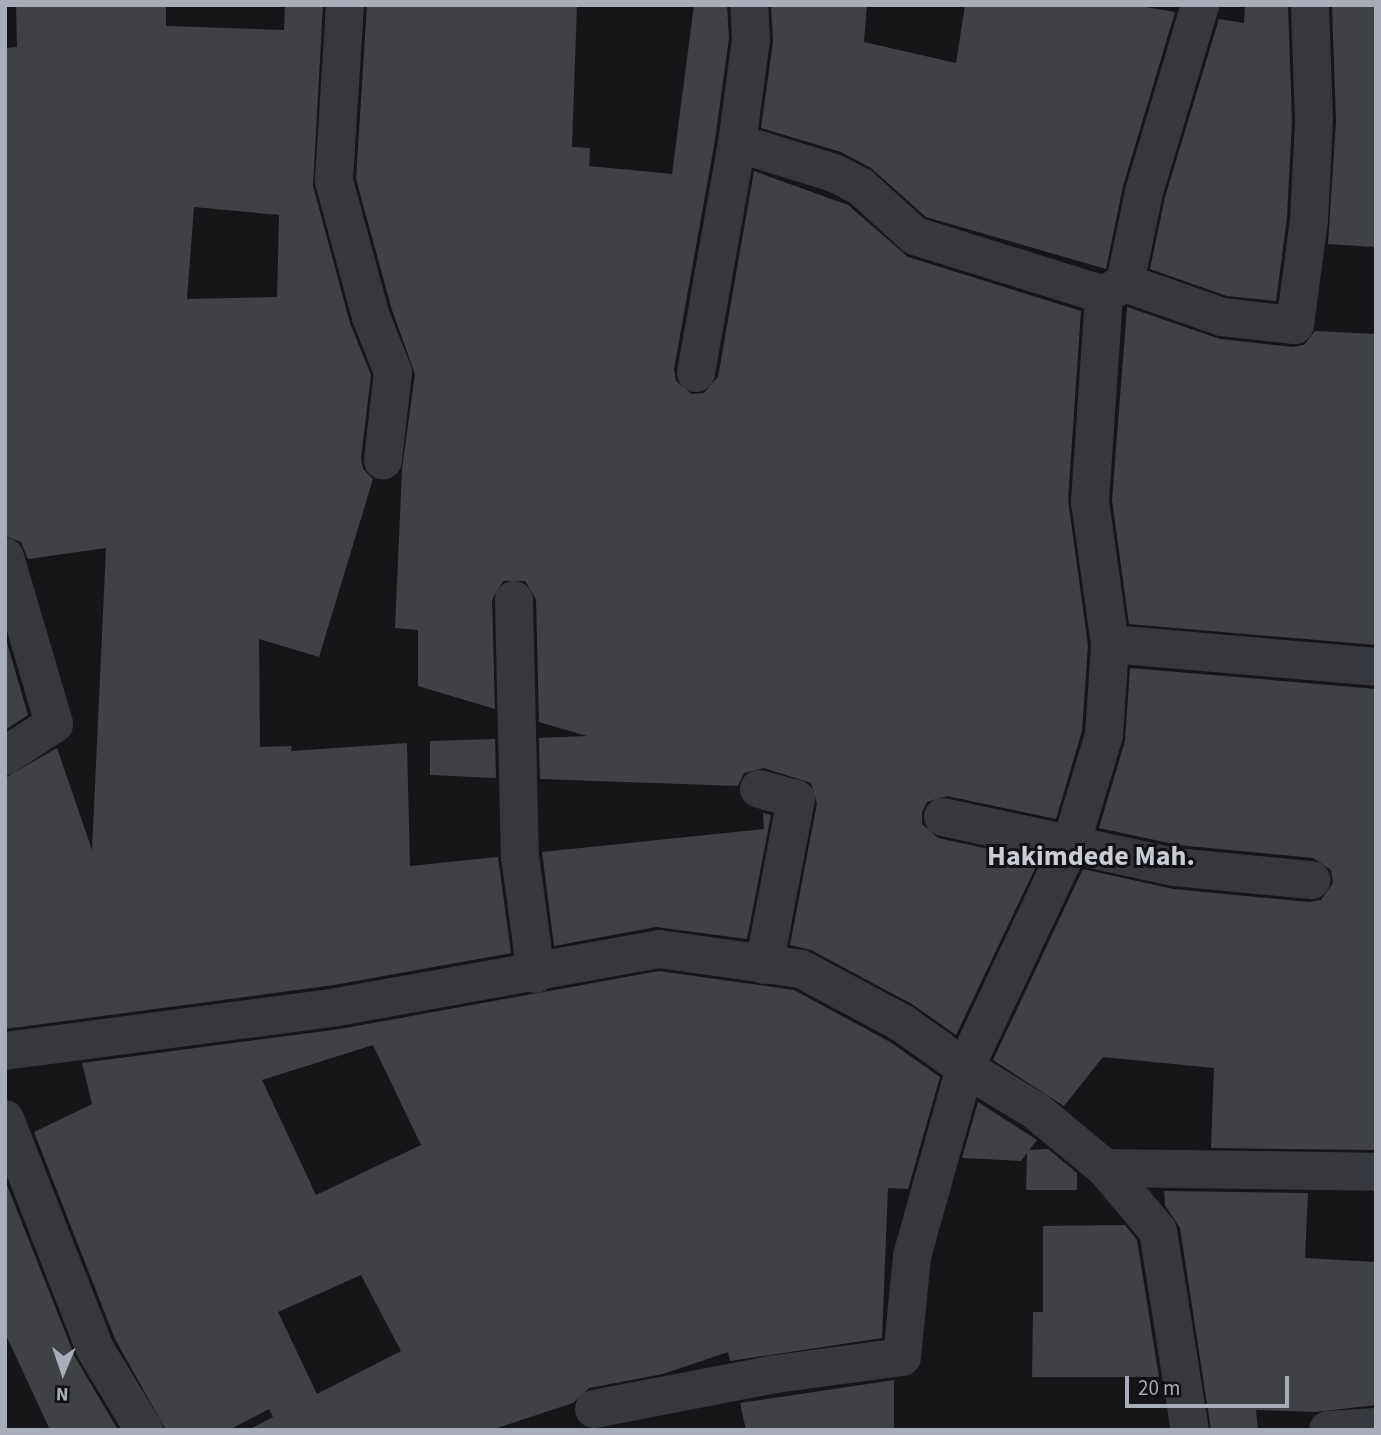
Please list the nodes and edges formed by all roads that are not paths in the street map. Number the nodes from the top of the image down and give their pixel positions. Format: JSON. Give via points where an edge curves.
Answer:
{"nodes":[{"id":1,"x":345,"y":5,"type":"edge"},
{"id":2,"x":749,"y":5,"type":"edge"},
{"id":3,"x":1200,"y":5,"type":"edge"},
{"id":4,"x":1310,"y":5,"type":"edge"},
{"id":5,"x":737,"y":144,"type":"junction"},
{"id":6,"x":1115,"y":289,"type":"junction"},
{"id":7,"x":696,"y":373,"type":"dead end"},
{"id":8,"x":383,"y":460,"type":"dead end"},
{"id":9,"x":5,"y":558,"type":"edge"},
{"id":10,"x":514,"y":600,"type":"dead end"},
{"id":11,"x":1110,"y":645,"type":"junction"},
{"id":12,"x":1376,"y":667,"type":"edge"},
{"id":13,"x":5,"y":756,"type":"edge"},
{"id":14,"x":759,"y":789,"type":"dead end"},
{"id":15,"x":943,"y":817,"type":"dead end"},
{"id":16,"x":1072,"y":841,"type":"junction"},
{"id":17,"x":1311,"y":880,"type":"dead end"},
{"id":18,"x":764,"y":965,"type":"junction"},
{"id":19,"x":536,"y":974,"type":"junction"},
{"id":20,"x":5,"y":1051,"type":"edge"},
{"id":21,"x":965,"y":1068,"type":"junction"},
{"id":22,"x":5,"y":1119,"type":"edge"},
{"id":23,"x":1105,"y":1168,"type":"junction"},
{"id":24,"x":1376,"y":1172,"type":"edge"},
{"id":25,"x":594,"y":1409,"type":"dead end"},
{"id":26,"x":1376,"y":1427,"type":"edge"},
{"id":27,"x":144,"y":1430,"type":"edge"},
{"id":28,"x":1190,"y":1430,"type":"edge"},
{"id":29,"x":1328,"y":1430,"type":"edge"}],
"edges":[{"from":1,"to":8,"type":"street","via":[[334,181],[371,317],[393,372]]},
{"from":2,"to":5,"type":"street","via":[[751,38]]},
{"from":3,"to":6,"type":"street"},
{"from":4,"to":6,"type":"street","via":[[1314,121],[1309,220],[1295,325],[1222,317]]},
{"from":5,"to":6,"type":"street","via":[[834,173],[861,187],[915,236]]},
{"from":5,"to":7,"type":"street"},
{"from":6,"to":11,"type":"street","via":[[1090,501]]},
{"from":9,"to":13,"type":"street","via":[[54,724]]},
{"from":10,"to":19,"type":"street","via":[[520,856]]},
{"from":11,"to":12,"type":"street"},
{"from":11,"to":16,"type":"street","via":[[1104,735]]},
{"from":14,"to":18,"type":"street","via":[[796,799]]},
{"from":15,"to":16,"type":"street"},
{"from":16,"to":17,"type":"street","via":[[1175,867]]},
{"from":16,"to":21,"type":"street"},
{"from":18,"to":19,"type":"street","via":[[659,949]]},
{"from":18,"to":21,"type":"street","via":[[801,969],[902,1023]]},
{"from":19,"to":20,"type":"street","via":[[337,1007]]},
{"from":21,"to":23,"type":"street","via":[[1036,1111]]},
{"from":21,"to":25,"type":"street","via":[[912,1255],[902,1357],[776,1374]]},
{"from":22,"to":27,"type":"street","via":[[95,1349]]},
{"from":23,"to":24,"type":"street"},
{"from":23,"to":28,"type":"street","via":[[1158,1231]]},
{"from":26,"to":29,"type":"street"}]}
